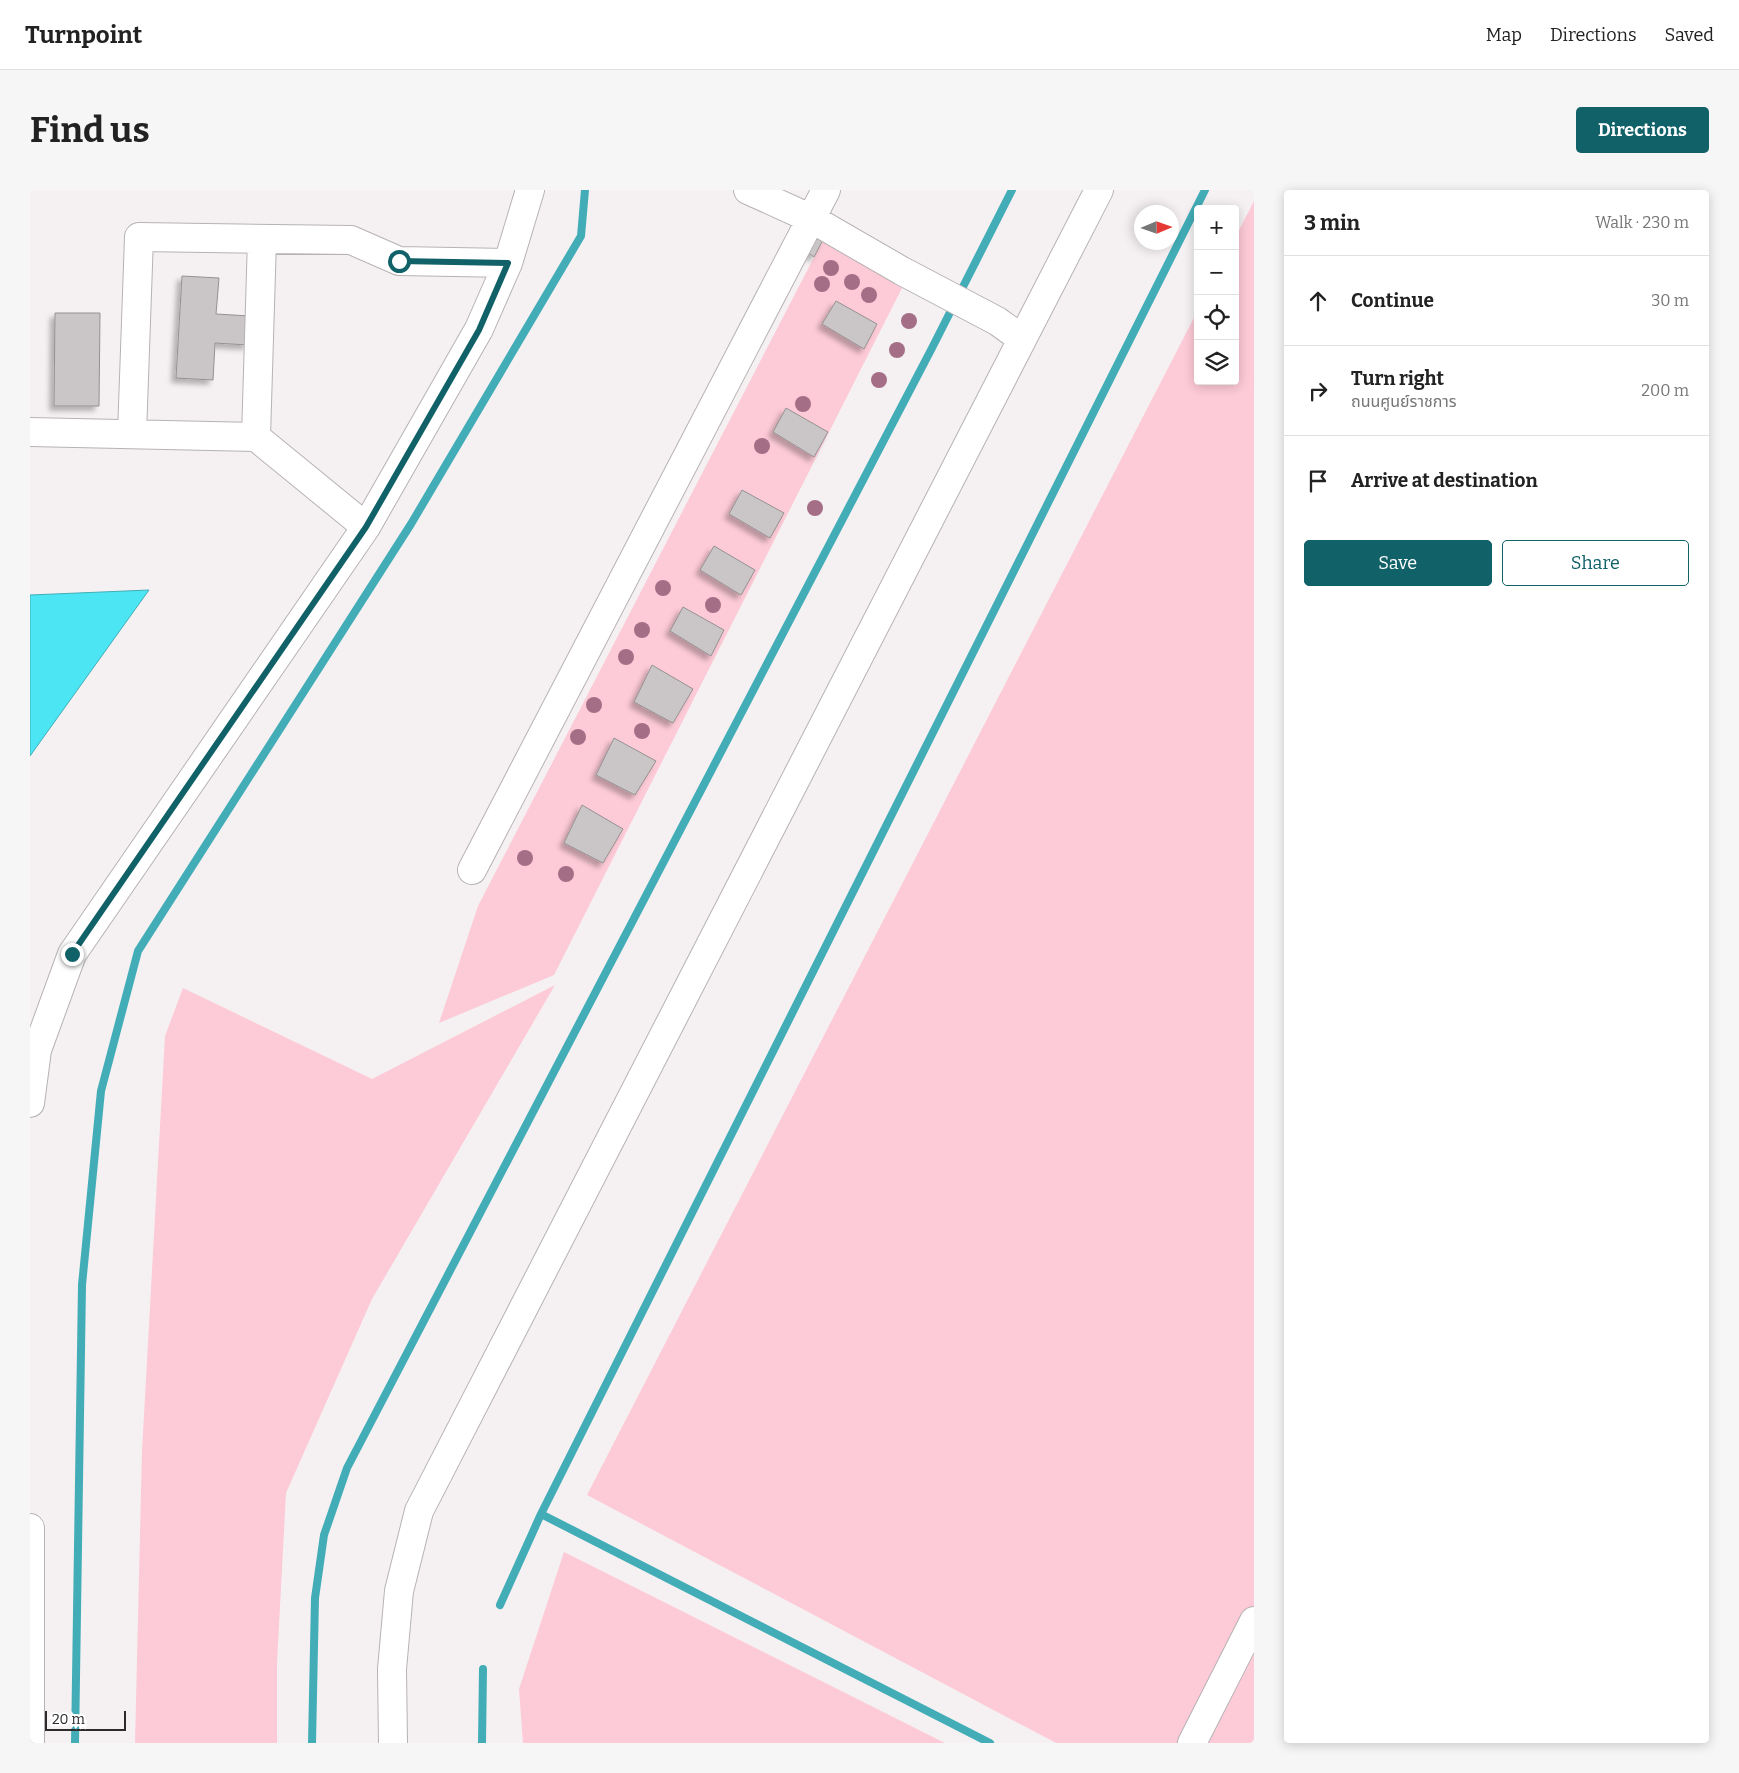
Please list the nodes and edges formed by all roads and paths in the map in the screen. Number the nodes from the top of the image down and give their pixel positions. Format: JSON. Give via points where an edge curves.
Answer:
{"nodes":[{"id":1,"x":530,"y":190,"type":"edge"},
{"id":2,"x":748,"y":190,"type":"edge"},
{"id":3,"x":826,"y":190,"type":"edge"},
{"id":4,"x":1099,"y":190,"type":"edge"},
{"id":5,"x":812,"y":218,"type":"junction"},
{"id":6,"x":262,"y":238,"type":"junction"},
{"id":7,"x":508,"y":263,"type":"junction"},
{"id":8,"x":1022,"y":339,"type":"junction"},
{"id":9,"x":30,"y":432,"type":"edge"},
{"id":10,"x":132,"y":434,"type":"junction"},
{"id":11,"x":256,"y":437,"type":"junction"},
{"id":12,"x":366,"y":527,"type":"junction"},
{"id":13,"x":472,"y":870,"type":"dead end"},
{"id":14,"x":30,"y":1103,"type":"edge"},
{"id":15,"x":30,"y":1528,"type":"edge"},
{"id":16,"x":1254,"y":1620,"type":"edge"},
{"id":17,"x":30,"y":1736,"type":"edge"},
{"id":18,"x":393,"y":1743,"type":"edge"},
{"id":19,"x":1192,"y":1743,"type":"edge"}],
"edges":[{"from":1,"to":7,"type":"street"},
{"from":2,"to":5,"type":"street"},
{"from":3,"to":5,"type":"street"},
{"from":4,"to":8,"type":"street"},
{"from":5,"to":8,"type":"street","via":[[902,271],[997,321]]},
{"from":5,"to":13,"type":"street"},
{"from":6,"to":7,"type":"street","via":[[352,240],[399,261]]},
{"from":6,"to":10,"type":"street","via":[[139,237]]},
{"from":6,"to":11,"type":"street"},
{"from":7,"to":12,"type":"street","via":[[479,330]]},
{"from":8,"to":18,"type":"street","via":[[419,1512],[399,1591],[392,1669]]},
{"from":9,"to":10,"type":"street"},
{"from":10,"to":11,"type":"street"},
{"from":11,"to":12,"type":"street"},
{"from":12,"to":14,"type":"street","via":[[72,954],[37,1050]]},
{"from":15,"to":17,"type":"street"},
{"from":16,"to":19,"type":"street"}]}
